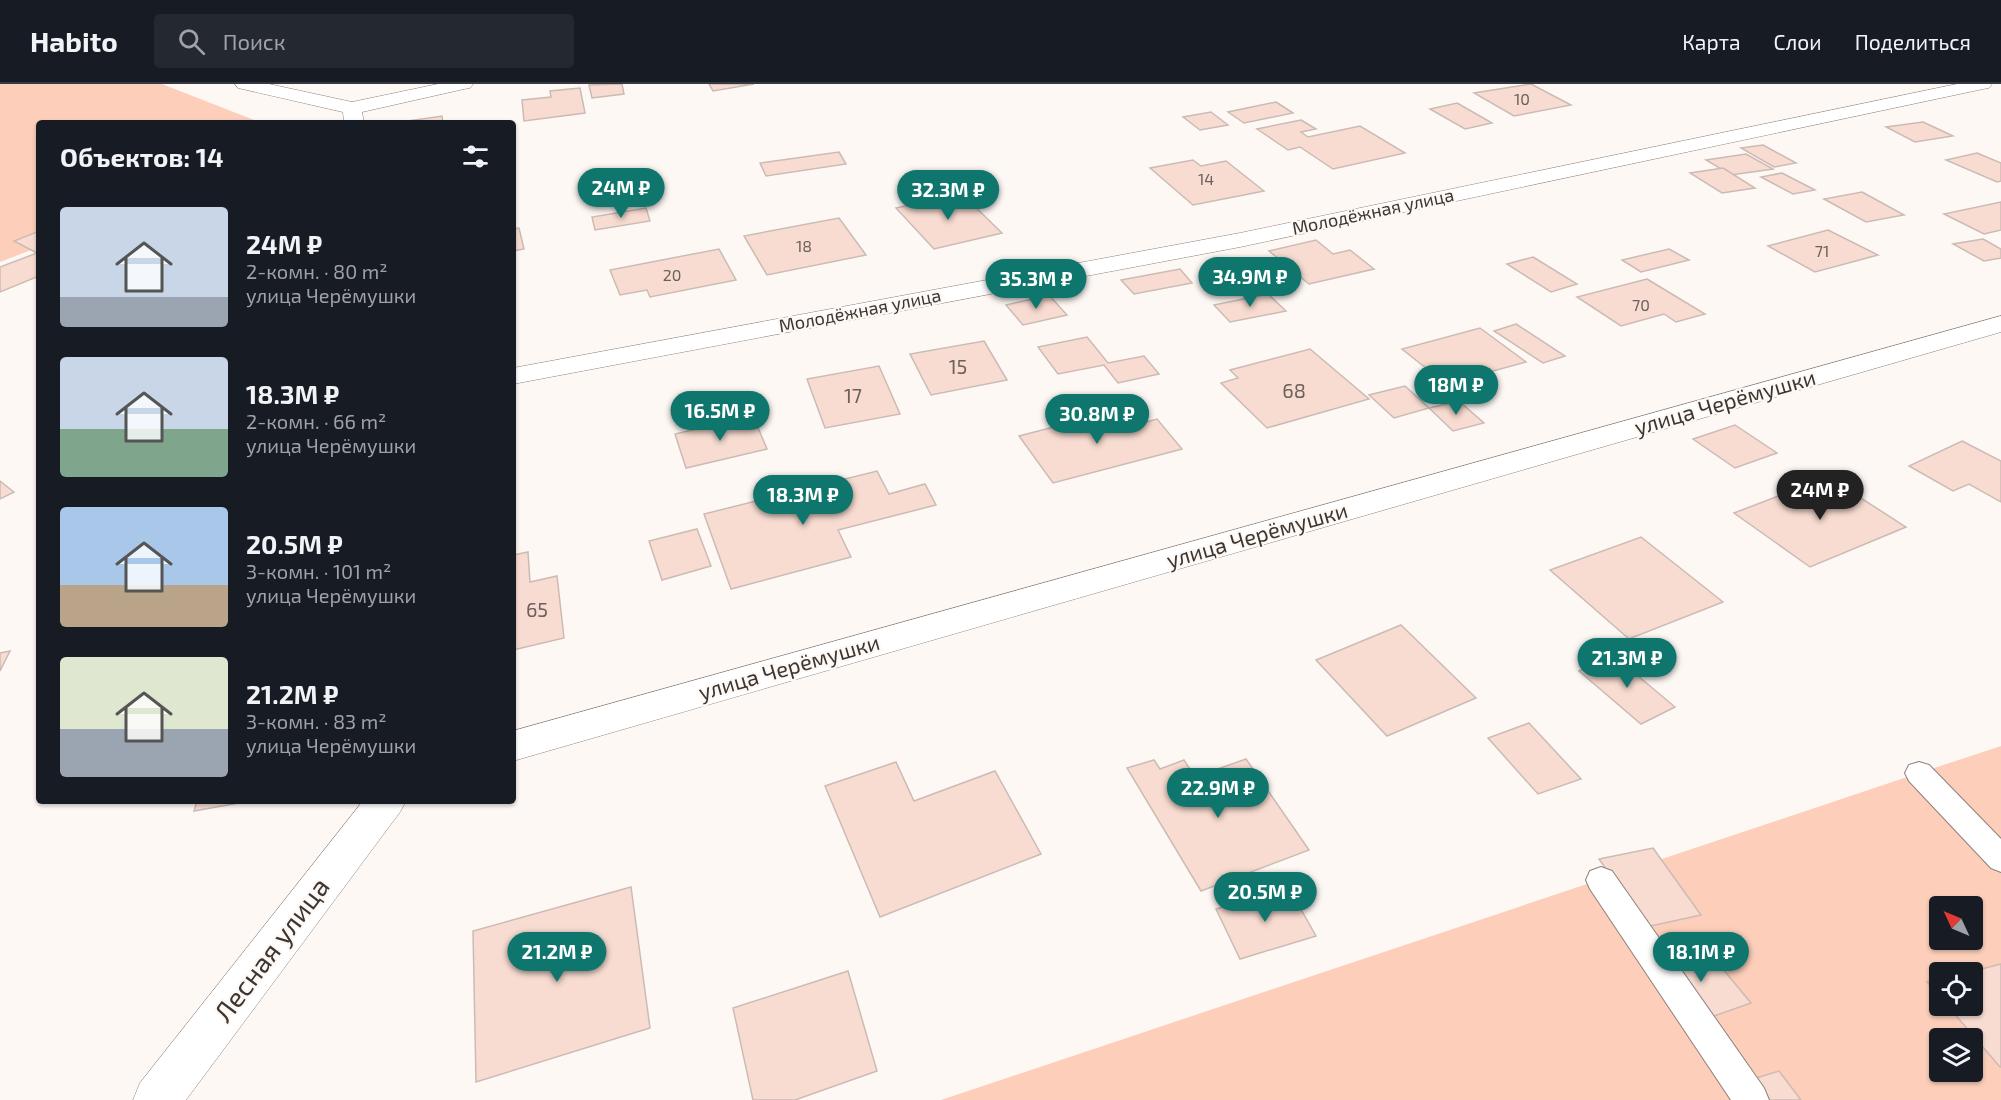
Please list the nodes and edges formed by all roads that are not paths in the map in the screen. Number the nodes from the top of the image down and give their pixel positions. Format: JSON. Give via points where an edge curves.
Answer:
{"nodes":[{"id":1,"x":244,"y":84,"type":"edge"},
{"id":2,"x":464,"y":84,"type":"edge"},
{"id":3,"x":1983,"y":84,"type":"edge"},
{"id":4,"x":353,"y":116,"type":"edge"},
{"id":5,"x":2001,"y":324,"type":"edge"},
{"id":6,"x":516,"y":375,"type":"edge"},
{"id":7,"x":516,"y":745,"type":"edge"},
{"id":8,"x":1918,"y":773,"type":"dead end"},
{"id":9,"x":384,"y":804,"type":"edge"},
{"id":10,"x":2001,"y":859,"type":"edge"},
{"id":11,"x":1601,"y":880,"type":"dead end"},
{"id":12,"x":157,"y":1100,"type":"edge"},
{"id":13,"x":1752,"y":1100,"type":"edge"}],
"edges":[{"from":1,"to":4,"type":"street"},
{"from":2,"to":4,"type":"street"},
{"from":3,"to":6,"type":"street","name":"Молодёжная улица","via":[[1240,240]]},
{"from":5,"to":7,"type":"street","name":"улица Черёмушки"},
{"from":8,"to":10,"type":"lane"},
{"from":9,"to":12,"type":"street","name":"Лесная улица"},
{"from":11,"to":13,"type":"lane"}]}
